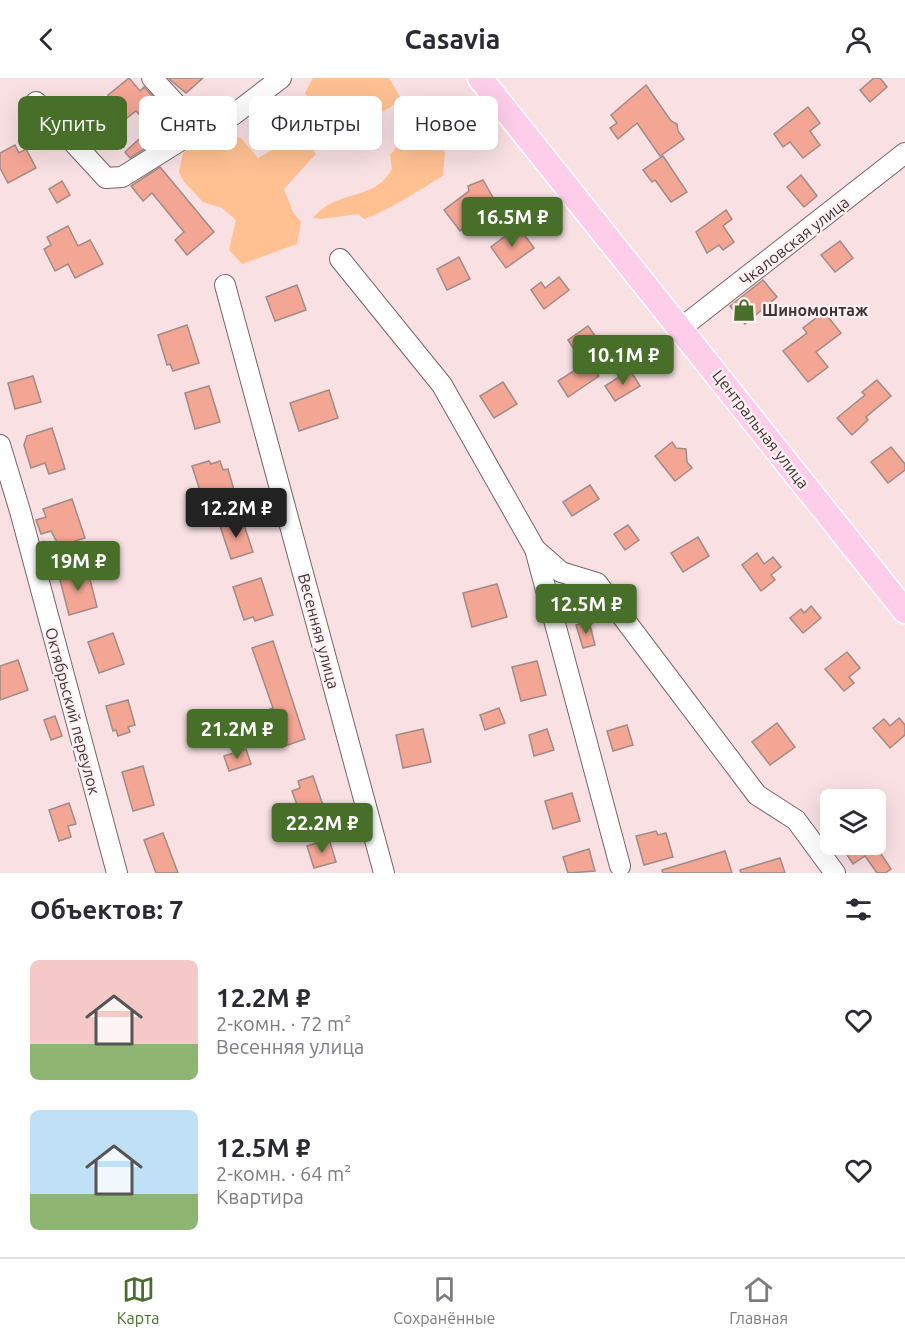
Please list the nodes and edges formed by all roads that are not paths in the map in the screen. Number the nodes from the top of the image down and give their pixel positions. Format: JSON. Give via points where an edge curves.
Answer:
{"nodes":[{"id":1,"x":152,"y":78,"type":"edge"},
{"id":2,"x":281,"y":78,"type":"edge"},
{"id":3,"x":480,"y":78,"type":"edge"},
{"id":4,"x":169,"y":96,"type":"edge"},
{"id":5,"x":237,"y":112,"type":"edge"},
{"id":6,"x":81,"y":150,"type":"edge"},
{"id":7,"x":165,"y":150,"type":"edge"},
{"id":8,"x":905,"y":153,"type":"edge"},
{"id":9,"x":340,"y":259,"type":"dead end"},
{"id":10,"x":225,"y":285,"type":"dead end"},
{"id":11,"x":681,"y":328,"type":"junction"},
{"id":12,"x":0,"y":445,"type":"edge"},
{"id":13,"x":535,"y":549,"type":"junction"},
{"id":14,"x":905,"y":611,"type":"edge"},
{"id":15,"x":620,"y":866,"type":"dead end"},
{"id":16,"x":117,"y":873,"type":"edge"},
{"id":17,"x":384,"y":873,"type":"edge"},
{"id":18,"x":835,"y":873,"type":"edge"}],
"edges":[{"from":1,"to":4,"type":"street"},
{"from":2,"to":5,"type":"street"},
{"from":3,"to":11,"type":"main road","name":"Центральная улица"},
{"from":6,"to":7,"type":"street","via":[[106,177],[122,177]]},
{"from":8,"to":11,"type":"street","name":"Чкаловская улица"},
{"from":9,"to":13,"type":"street","via":[[442,385]]},
{"from":10,"to":17,"type":"street","name":"Весенняя улица"},
{"from":11,"to":14,"type":"main road","name":"Центральная улица"},
{"from":12,"to":16,"type":"street","name":"Октябрьский переулок"},
{"from":13,"to":15,"type":"street"},
{"from":13,"to":18,"type":"street","via":[[561,572],[597,583],[756,795],[796,820]]}]}
